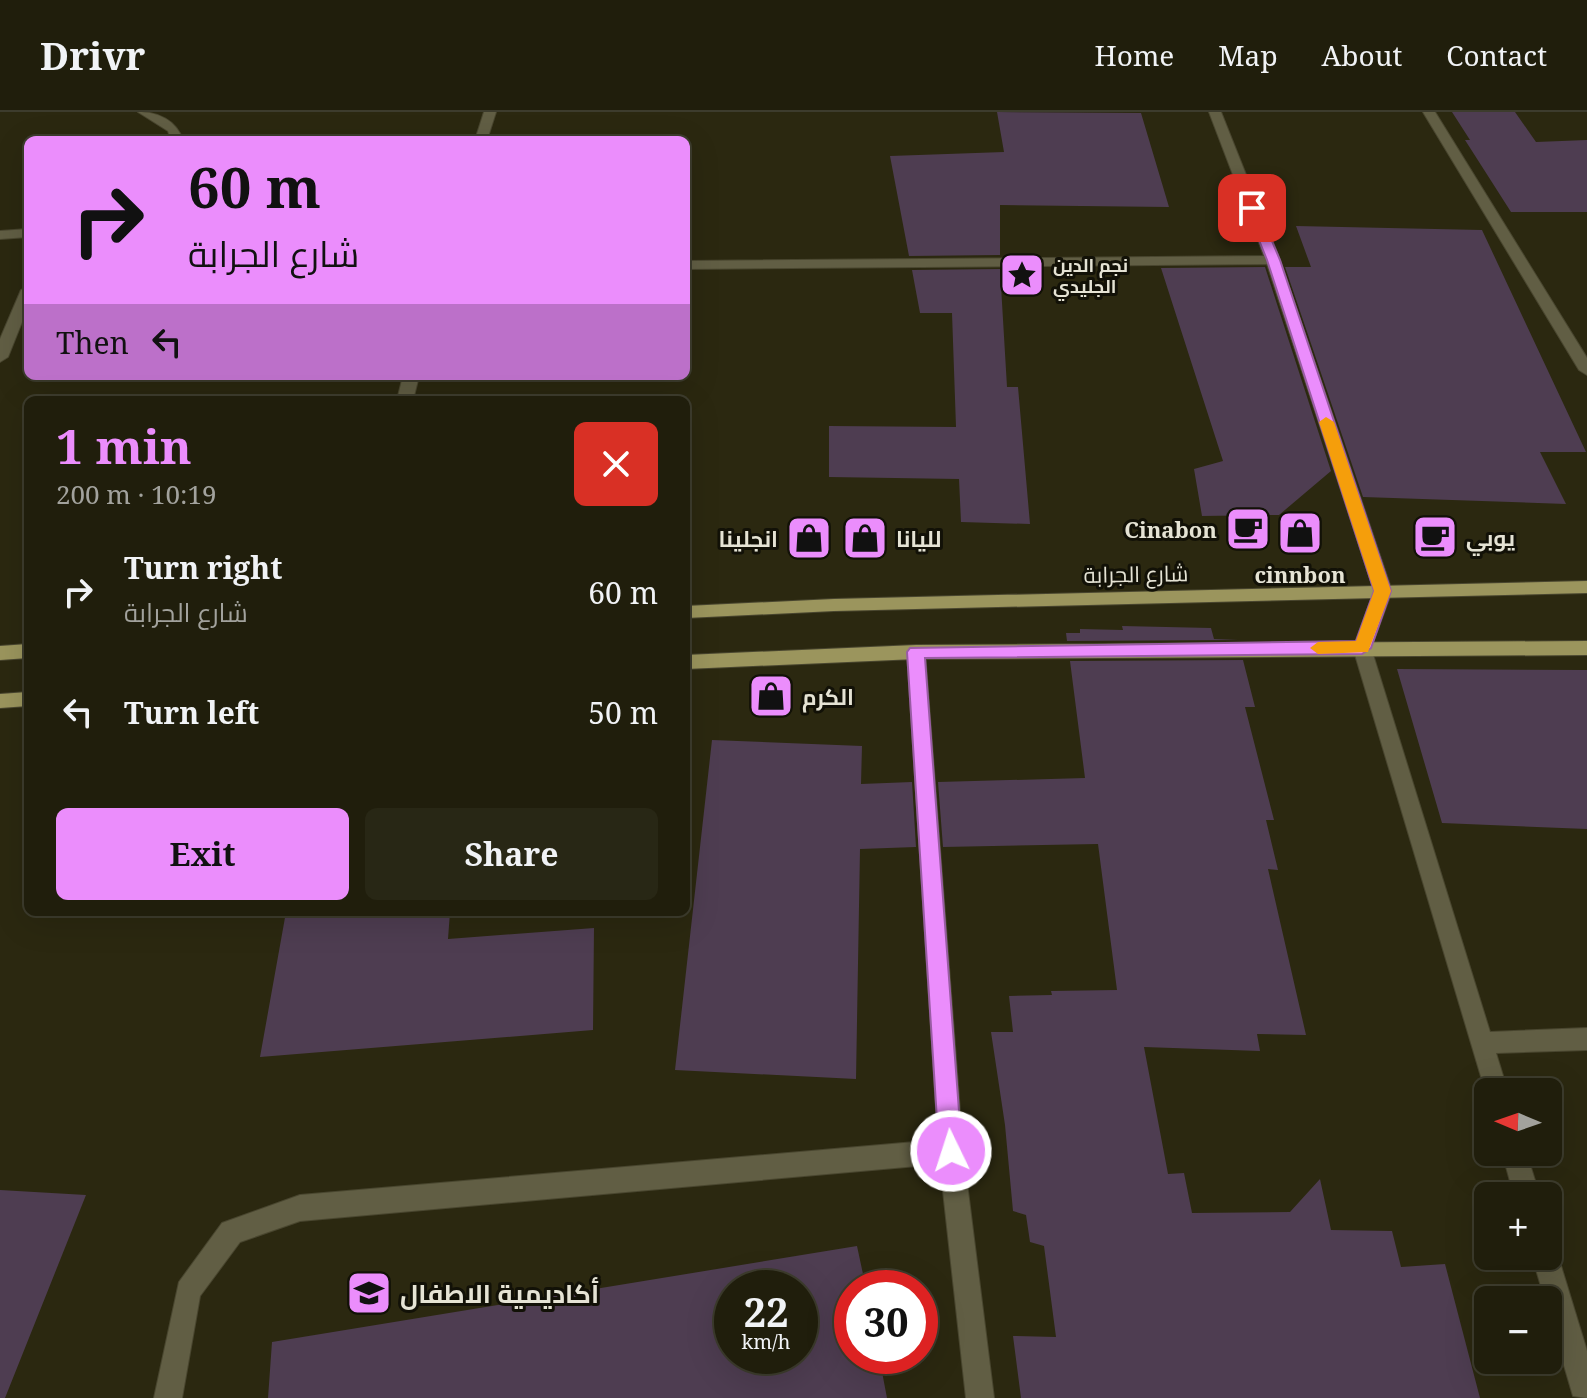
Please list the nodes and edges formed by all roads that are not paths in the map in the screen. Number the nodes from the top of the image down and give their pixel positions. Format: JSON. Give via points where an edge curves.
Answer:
{"nodes":[{"id":1,"x":144,"y":112,"type":"edge"},
{"id":2,"x":490,"y":112,"type":"edge"},
{"id":3,"x":1215,"y":112,"type":"edge"},
{"id":4,"x":1429,"y":112,"type":"edge"},
{"id":5,"x":176,"y":136,"type":"edge"},
{"id":6,"x":482,"y":136,"type":"edge"},
{"id":7,"x":24,"y":233,"type":"edge"},
{"id":8,"x":0,"y":235,"type":"edge"},
{"id":9,"x":1273,"y":260,"type":"junction"},
{"id":10,"x":690,"y":265,"type":"edge"},
{"id":11,"x":24,"y":300,"type":"edge"},
{"id":12,"x":0,"y":357,"type":"edge"},
{"id":13,"x":1587,"y":370,"type":"edge"},
{"id":14,"x":1587,"y":587,"type":"edge"},
{"id":15,"x":1383,"y":591,"type":"junction"},
{"id":16,"x":690,"y":612,"type":"edge"},
{"id":17,"x":1362,"y":648,"type":"junction"},
{"id":18,"x":1587,"y":648,"type":"edge"},
{"id":19,"x":24,"y":651,"type":"edge"},
{"id":20,"x":916,"y":652,"type":"junction"},
{"id":21,"x":0,"y":653,"type":"edge"},
{"id":22,"x":690,"y":662,"type":"edge"},
{"id":23,"x":24,"y":699,"type":"edge"},
{"id":24,"x":0,"y":701,"type":"edge"},
{"id":25,"x":1587,"y":1039,"type":"edge"},
{"id":26,"x":1481,"y":1043,"type":"junction"},
{"id":27,"x":1492,"y":1078,"type":"edge"},
{"id":28,"x":951,"y":1151,"type":"junction"},
{"id":29,"x":1549,"y":1270,"type":"edge"},
{"id":30,"x":1587,"y":1396,"type":"edge"},
{"id":31,"x":168,"y":1398,"type":"edge"},
{"id":32,"x":980,"y":1398,"type":"edge"}],
"edges":[{"from":1,"to":5,"type":"street","via":[[173,129]]},
{"from":2,"to":6,"type":"street"},
{"from":3,"to":9,"type":"street"},
{"from":4,"to":13,"type":"street"},
{"from":7,"to":8,"type":"street"},
{"from":9,"to":10,"type":"street"},
{"from":9,"to":15,"type":"street"},
{"from":11,"to":12,"type":"street"},
{"from":14,"to":15,"type":"main road","name":"شارع الجرابة"},
{"from":15,"to":16,"type":"main road","name":"شارع الجرابة"},
{"from":15,"to":17,"type":"street"},
{"from":17,"to":18,"type":"main road"},
{"from":17,"to":20,"type":"main road"},
{"from":17,"to":26,"type":"street"},
{"from":19,"to":21,"type":"main road"},
{"from":20,"to":22,"type":"main road"},
{"from":20,"to":28,"type":"street"},
{"from":23,"to":24,"type":"main road"},
{"from":25,"to":26,"type":"street"},
{"from":26,"to":27,"type":"street"},
{"from":28,"to":31,"type":"street","via":[[300,1208],[231,1232],[188,1291]]},
{"from":28,"to":32,"type":"street"},
{"from":29,"to":30,"type":"street"}]}
